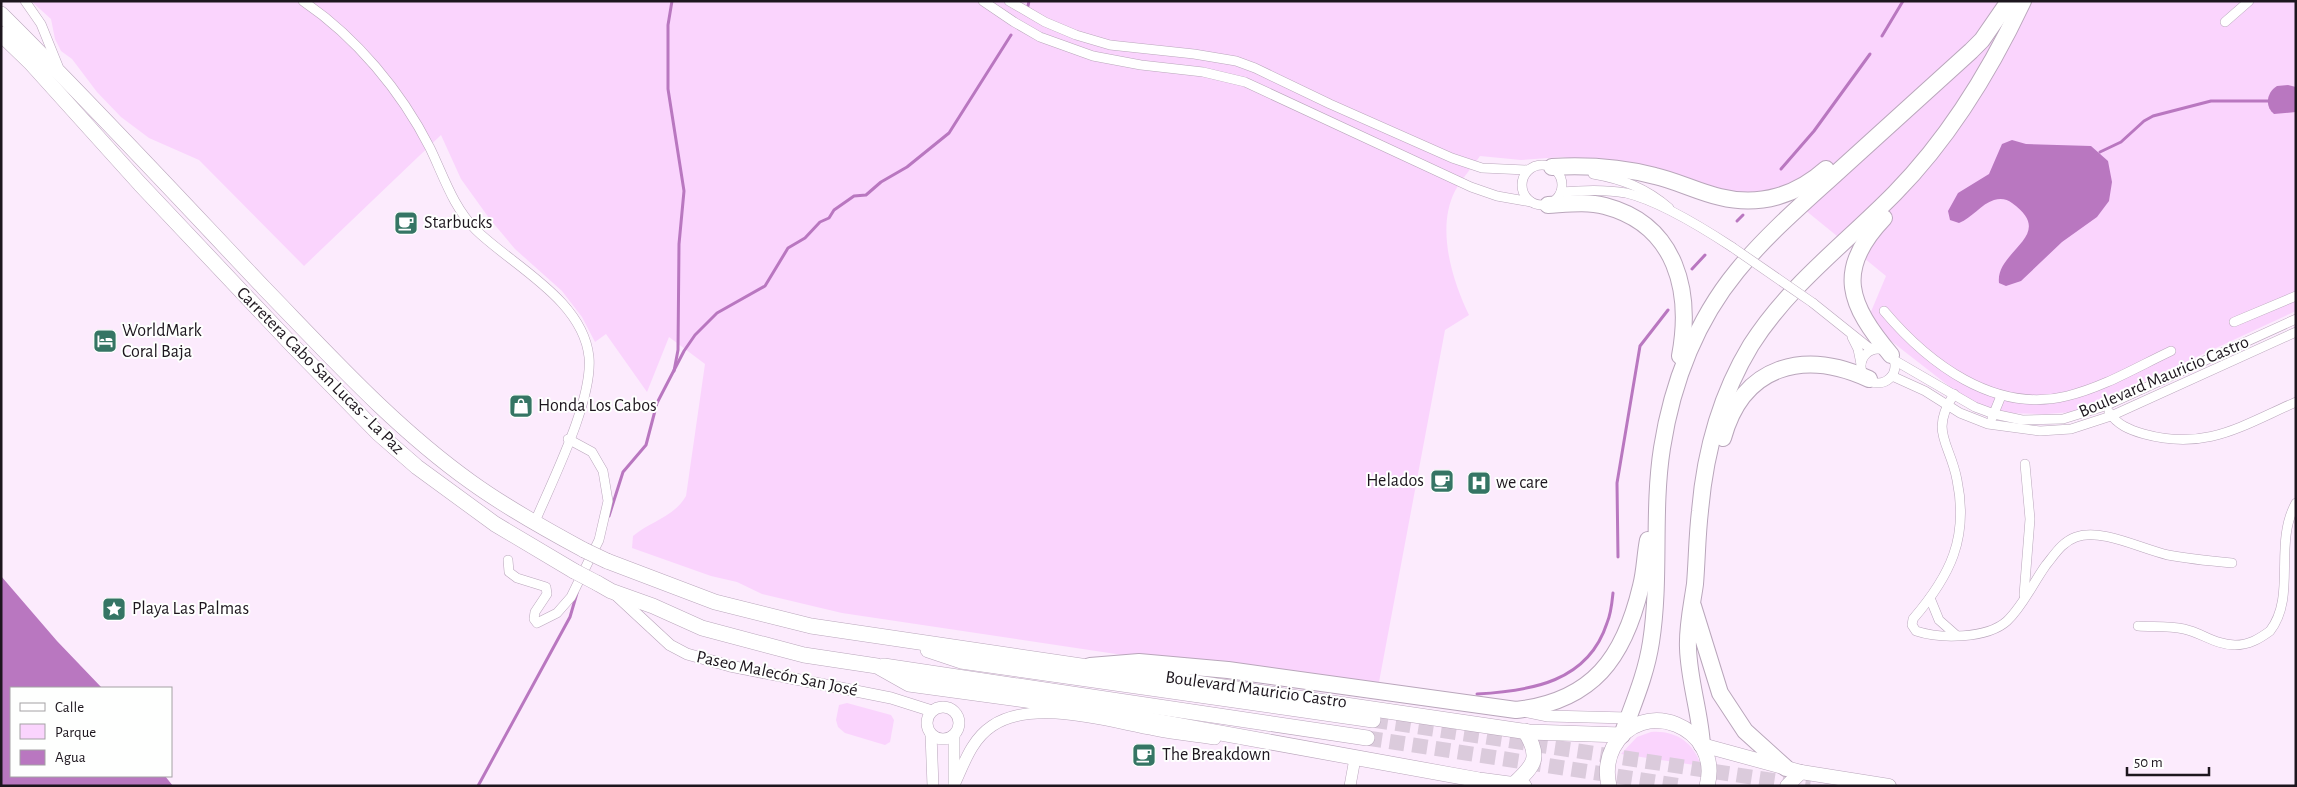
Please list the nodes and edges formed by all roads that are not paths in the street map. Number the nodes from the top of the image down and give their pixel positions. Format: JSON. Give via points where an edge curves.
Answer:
{"nodes":[{"id":1,"x":25,"y":1,"type":"edge"},
{"id":2,"x":303,"y":1,"type":"edge"},
{"id":3,"x":983,"y":1,"type":"edge"},
{"id":4,"x":1009,"y":1,"type":"edge"},
{"id":5,"x":2001,"y":1,"type":"edge"},
{"id":6,"x":2009,"y":1,"type":"edge"},
{"id":7,"x":2023,"y":1,"type":"edge"},
{"id":8,"x":2030,"y":1,"type":"edge"},
{"id":9,"x":2248,"y":1,"type":"edge"},
{"id":10,"x":1,"y":14,"type":"edge"},
{"id":11,"x":2225,"y":22,"type":"dead end"},
{"id":12,"x":1,"y":34,"type":"edge"},
{"id":13,"x":62,"y":76,"type":"junction"},
{"id":14,"x":1410,"y":139,"type":"junction"},
{"id":15,"x":1403,"y":155,"type":"junction"},
{"id":16,"x":1528,"y":170,"type":"junction"},
{"id":17,"x":1556,"y":171,"type":"junction"},
{"id":18,"x":1561,"y":192,"type":"junction"},
{"id":19,"x":1531,"y":202,"type":"junction"},
{"id":20,"x":1548,"y":205,"type":"junction"},
{"id":21,"x":1674,"y":213,"type":"junction"},
{"id":22,"x":2296,"y":296,"type":"edge"},
{"id":23,"x":1884,"y":311,"type":"dead end"},
{"id":24,"x":2296,"y":319,"type":"edge"},
{"id":25,"x":2234,"y":322,"type":"dead end"},
{"id":26,"x":1847,"y":331,"type":"junction"},
{"id":27,"x":2296,"y":332,"type":"edge"},
{"id":28,"x":2248,"y":341,"type":"junction"},
{"id":29,"x":1874,"y":349,"type":"junction"},
{"id":30,"x":2253,"y":350,"type":"junction"},
{"id":31,"x":2171,"y":351,"type":"dead end"},
{"id":32,"x":1893,"y":357,"type":"junction"},
{"id":33,"x":1865,"y":374,"type":"junction"},
{"id":34,"x":1892,"y":376,"type":"junction"},
{"id":35,"x":1674,"y":394,"type":"junction"},
{"id":36,"x":1954,"y":394,"type":"junction"},
{"id":37,"x":2001,"y":396,"type":"junction"},
{"id":38,"x":2296,"y":402,"type":"edge"},
{"id":39,"x":1947,"y":405,"type":"junction"},
{"id":40,"x":2105,"y":406,"type":"junction"},
{"id":41,"x":1994,"y":414,"type":"junction"},
{"id":42,"x":2111,"y":416,"type":"junction"},
{"id":43,"x":1988,"y":424,"type":"junction"},
{"id":44,"x":568,"y":439,"type":"junction"},
{"id":45,"x":2025,"y":464,"type":"dead end"},
{"id":46,"x":1658,"y":502,"type":"junction"},
{"id":47,"x":2296,"y":503,"type":"edge"},
{"id":48,"x":1700,"y":509,"type":"junction"},
{"id":49,"x":534,"y":524,"type":"junction"},
{"id":50,"x":508,"y":560,"type":"dead end"},
{"id":51,"x":607,"y":561,"type":"joint"},
{"id":52,"x":2232,"y":563,"type":"dead end"},
{"id":53,"x":2294,"y":585,"type":"dead end"},
{"id":54,"x":612,"y":591,"type":"junction"},
{"id":55,"x":1930,"y":598,"type":"junction"},
{"id":56,"x":2024,"y":598,"type":"junction"},
{"id":57,"x":2293,"y":601,"type":"dead end"},
{"id":58,"x":1692,"y":602,"type":"junction"},
{"id":59,"x":2138,"y":626,"type":"dead end"},
{"id":60,"x":702,"y":628,"type":"joint"},
{"id":61,"x":1957,"y":636,"type":"junction"},
{"id":62,"x":891,"y":638,"type":"junction"},
{"id":63,"x":878,"y":666,"type":"junction"},
{"id":64,"x":1090,"y":666,"type":"junction"},
{"id":65,"x":1083,"y":708,"type":"junction"},
{"id":66,"x":1516,"y":710,"type":"junction"},
{"id":67,"x":932,"y":711,"type":"junction"},
{"id":68,"x":1628,"y":718,"type":"junction"},
{"id":69,"x":1373,"y":720,"type":"tunnel mouth"},
{"id":70,"x":1157,"y":730,"type":"junction"},
{"id":71,"x":1525,"y":731,"type":"junction"},
{"id":72,"x":931,"y":734,"type":"junction"},
{"id":73,"x":954,"y":735,"type":"junction"},
{"id":74,"x":1622,"y":735,"type":"junction"},
{"id":75,"x":1367,"y":738,"type":"tunnel mouth"},
{"id":76,"x":1702,"y":745,"type":"junction"},
{"id":77,"x":1354,"y":764,"type":"junction"},
{"id":78,"x":1793,"y":770,"type":"junction"},
{"id":79,"x":1519,"y":785,"type":"edge"},
{"id":80,"x":933,"y":786,"type":"edge"},
{"id":81,"x":954,"y":786,"type":"edge"},
{"id":82,"x":1350,"y":786,"type":"edge"},
{"id":83,"x":1486,"y":786,"type":"edge"},
{"id":84,"x":1609,"y":786,"type":"edge"},
{"id":85,"x":1707,"y":786,"type":"edge"},
{"id":86,"x":1787,"y":786,"type":"edge"},
{"id":87,"x":1889,"y":786,"type":"edge"}],
"edges":[{"from":1,"to":13,"type":"street","via":[[41,24]]},
{"from":2,"to":44,"type":"street","via":[[334,24],[394,92],[421,133],[447,188],[474,228],[559,300],[578,325],[589,357],[588,377],[583,403]]},
{"from":3,"to":15,"type":"street","via":[[1014,22],[1071,49],[1111,60],[1203,72],[1245,82]]},
{"from":4,"to":14,"type":"street","via":[[1052,26],[1110,45],[1236,61]]},
{"from":5,"to":17,"type":"highway","via":[[1974,34],[1931,75],[1814,179],[1787,194],[1764,200],[1732,200],[1632,171],[1600,167]]},
{"from":6,"to":35,"type":"highway","via":[[1982,40],[1741,266],[1702,324],[1688,352]]},
{"from":7,"to":48,"type":"highway","via":[[1977,88],[1940,141],[1897,191],[1811,272],[1751,346],[1718,416],[1708,452]]},
{"from":8,"to":32,"type":"highway","via":[[2000,68],[1969,116],[1934,163],[1870,232],[1857,251],[1853,277],[1859,308],[1871,330]]},
{"from":9,"to":11,"type":"street"},
{"from":10,"to":13,"type":"highway","name":"Carretera Cabo San Lucas - La Paz"},
{"from":12,"to":54,"type":"highway","name":"Carretera Cabo San Lucas - La Paz","bridge":true,"via":[[286,340],[378,433],[417,467],[495,524]]},
{"from":13,"to":49,"type":"highway","name":"Carretera Cabo San Lucas - La Paz","via":[[380,407],[451,467]]},
{"from":14,"to":15,"type":"street"},
{"from":14,"to":16,"type":"street","via":[[1482,168]]},
{"from":15,"to":19,"type":"street","via":[[1471,187]]},
{"from":16,"to":17,"type":"street","via":[[1540,165]]},
{"from":16,"to":19,"type":"street","via":[[1522,187]]},
{"from":17,"to":18,"type":"street","via":[[1562,183]]},
{"from":17,"to":21,"type":"street","via":[[1621,180],[1652,193]]},
{"from":18,"to":20,"type":"street"},
{"from":18,"to":21,"type":"street","via":[[1594,190],[1628,194]]},
{"from":19,"to":20,"type":"street"},
{"from":20,"to":35,"type":"highway","via":[[1606,206],[1646,228],[1661,242],[1679,274],[1684,302],[1685,333]]},
{"from":21,"to":26,"type":"street","bridge":true,"via":[[1732,247],[1813,303]]},
{"from":22,"to":25,"type":"street"},
{"from":23,"to":37,"type":"street","via":[[1900,330],[1938,362]]},
{"from":24,"to":28,"type":"street","name":"Boulevard Mauricio Castro"},
{"from":26,"to":29,"type":"street"},
{"from":26,"to":33,"type":"street","via":[[1858,349]]},
{"from":27,"to":30,"type":"street","name":"Boulevard Mauricio Castro"},
{"from":28,"to":30,"type":"street"},
{"from":28,"to":40,"type":"street","name":"Boulevard Mauricio Castro"},
{"from":29,"to":32,"type":"street","via":[[1886,351]]},
{"from":29,"to":33,"type":"street","via":[[1864,357]]},
{"from":30,"to":42,"type":"street","name":"Boulevard Mauricio Castro"},
{"from":31,"to":37,"type":"street","via":[[2114,379],[2065,396],[2034,399]]},
{"from":32,"to":34,"type":"street"},
{"from":32,"to":36,"type":"street","name":"Boulevard Mauricio Castro"},
{"from":33,"to":34,"type":"street","via":[[1880,383]]},
{"from":33,"to":48,"type":"highway","via":[[1807,364],[1777,370],[1753,384],[1729,418]]},
{"from":34,"to":39,"type":"street","name":"Boulevard Mauricio Castro"},
{"from":35,"to":46,"type":"highway","via":[[1662,450]]},
{"from":36,"to":39,"type":"street"},
{"from":36,"to":41,"type":"street","name":"Boulevard Mauricio Castro"},
{"from":37,"to":41,"type":"street"},
{"from":38,"to":42,"type":"street","via":[[2224,433],[2195,440],[2138,432]]},
{"from":39,"to":43,"type":"street","name":"Boulevard Mauricio Castro"},
{"from":39,"to":55,"type":"street","via":[[1940,427],[1957,478],[1961,520],[1951,565]]},
{"from":40,"to":41,"type":"street","name":"Boulevard Mauricio Castro","via":[[2053,420],[2022,420]]},
{"from":40,"to":42,"type":"street"},
{"from":41,"to":43,"type":"street"},
{"from":42,"to":43,"type":"street","name":"Boulevard Mauricio Castro","via":[[2071,429],[2020,430]]},
{"from":44,"to":49,"type":"street"},
{"from":44,"to":50,"type":"street","via":[[592,452],[603,472],[608,501],[599,540],[571,597],[557,613],[537,623],[534,612],[547,594],[546,586],[517,578],[509,572]]},
{"from":45,"to":56,"type":"street","via":[[2030,519]]},
{"from":46,"to":66,"type":"highway","via":[[1647,544],[1642,584],[1618,650],[1592,683],[1570,696],[1539,707]]},
{"from":46,"to":68,"type":"highway","via":[[1651,642],[1644,676]]},
{"from":47,"to":53,"type":"street","via":[[2291,513],[2290,532]]},
{"from":48,"to":58,"type":"highway"},
{"from":49,"to":51,"type":"highway","name":"Carretera Cabo San Lucas - La Paz","bridge":true},
{"from":51,"to":62,"type":"highway","name":"Boulevard Mauricio Castro","via":[[664,585],[743,610],[811,626]]},
{"from":52,"to":56,"type":"street","via":[[2168,555],[2105,536],[2086,535],[2066,542],[2056,551]]},
{"from":54,"to":60,"type":"highway","name":"Carretera Cabo San Lucas - La Paz"},
{"from":54,"to":67,"type":"street","name":"Paseo Malecón San José","via":[[670,645],[687,654],[730,666],[908,702]]},
{"from":55,"to":61,"type":"street","via":[[1939,620]]},
{"from":55,"to":61,"type":"street","via":[[1913,619],[1914,630]]},
{"from":56,"to":61,"type":"street","via":[[1997,628]]},
{"from":57,"to":59,"type":"street","via":[[2274,628],[2257,640],[2242,645],[2223,644],[2184,629]]},
{"from":58,"to":76,"type":"highway","via":[[1688,630],[1689,668]]},
{"from":58,"to":78,"type":"highway","via":[[1720,693],[1750,737]]},
{"from":60,"to":63,"type":"highway","name":"Boulevard Mauricio Castro","via":[[804,655]]},
{"from":62,"to":64,"type":"highway","name":"Boulevard Mauricio Castro"},
{"from":62,"to":69,"type":"highway","name":"Boulevard Mauricio Castro","via":[[961,661]]},
{"from":63,"to":65,"type":"highway","name":"Boulevard Mauricio Castro","via":[[909,684]]},
{"from":63,"to":75,"type":"highway","name":"Boulevard Mauricio Castro"},
{"from":64,"to":66,"type":"highway","via":[[1139,662],[1228,670]]},
{"from":64,"to":71,"type":"highway","name":"Boulevard Mauricio Castro"},
{"from":65,"to":70,"type":"highway"},
{"from":65,"to":79,"type":"highway","name":"Boulevard Mauricio Castro"},
{"from":66,"to":68,"type":"street","via":[[1548,716]]},
{"from":67,"to":72,"type":"street","via":[[927,722]]},
{"from":67,"to":73,"type":"street","via":[[944,707],[955,712],[959,724]]},
{"from":68,"to":74,"type":"highway"},
{"from":70,"to":77,"type":"street"},
{"from":70,"to":81,"type":"street","via":[[1059,714],[1016,715],[992,726],[972,746]]},
{"from":71,"to":74,"type":"highway","name":"Boulevard Mauricio Castro"},
{"from":71,"to":79,"type":"highway","via":[[1535,748],[1535,759]]},
{"from":72,"to":73,"type":"street","via":[[942,739]]},
{"from":72,"to":80,"type":"street"},
{"from":73,"to":81,"type":"street"},
{"from":74,"to":76,"type":"highway","via":[[1637,725],[1663,720],[1689,731]]},
{"from":74,"to":84,"type":"highway","via":[[1608,761]]},
{"from":76,"to":78,"type":"main road"},
{"from":76,"to":85,"type":"highway","via":[[1708,763]]},
{"from":77,"to":82,"type":"street"},
{"from":77,"to":83,"type":"street"},
{"from":78,"to":86,"type":"main road"},
{"from":78,"to":87,"type":"main road"}]}
